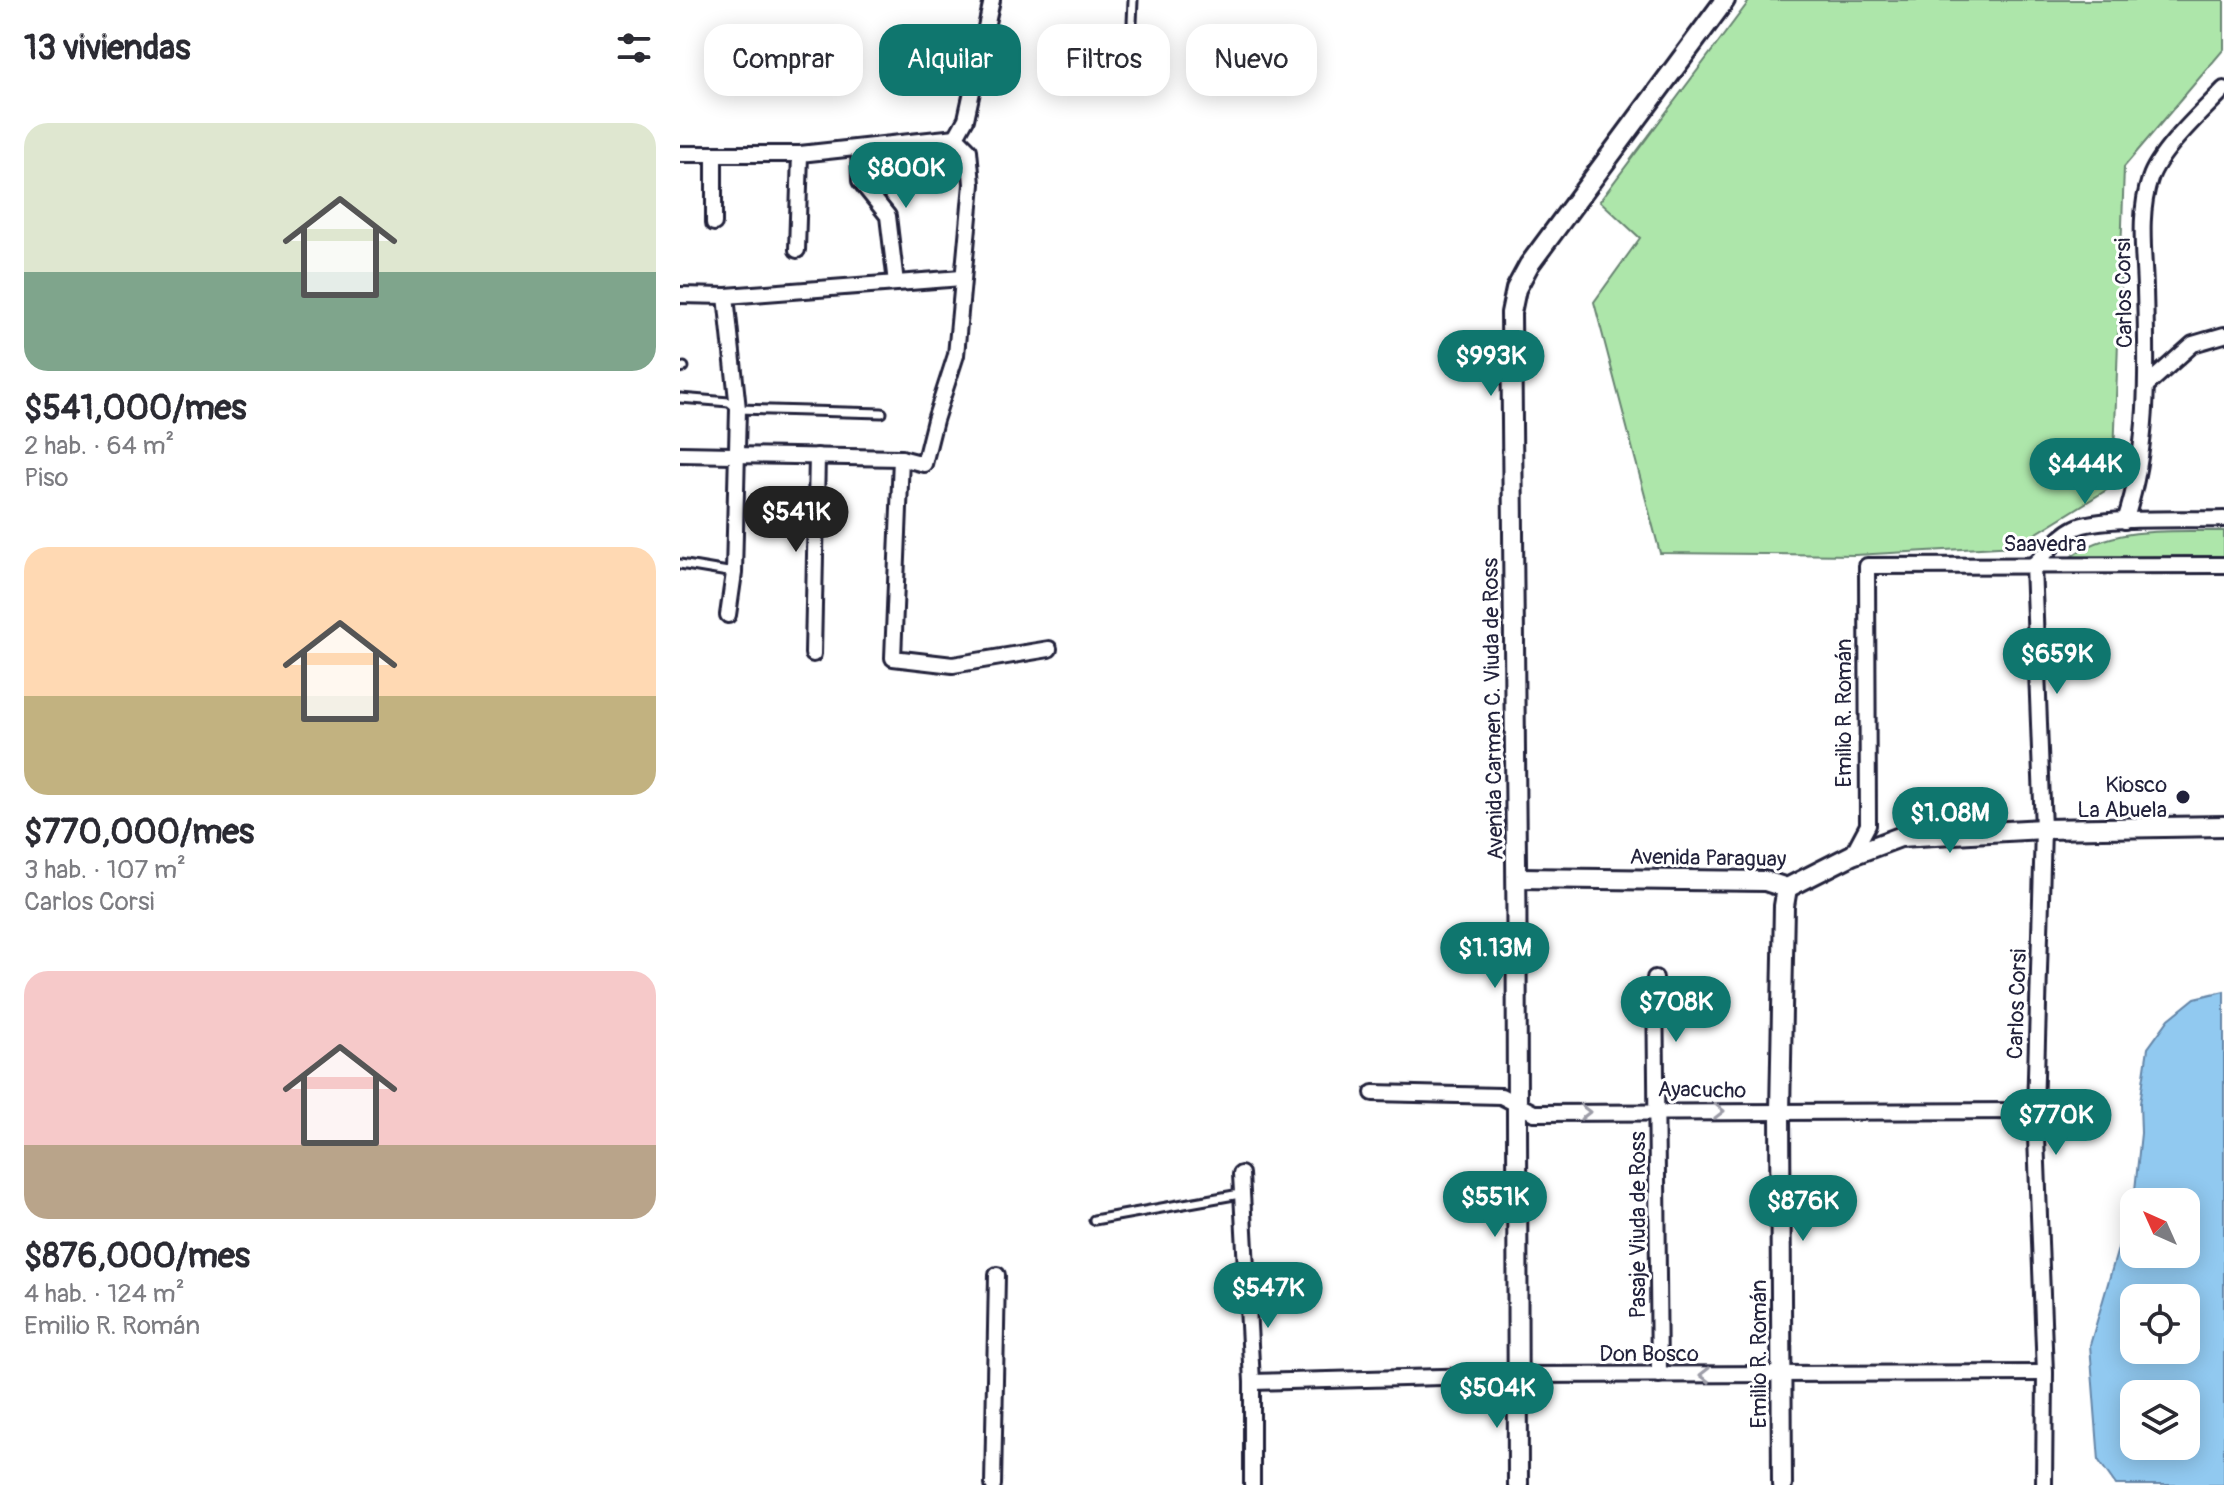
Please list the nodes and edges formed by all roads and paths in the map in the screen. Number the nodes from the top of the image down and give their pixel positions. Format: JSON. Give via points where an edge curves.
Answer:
{"nodes":[{"id":1,"x":992,"y":0,"type":"edge"},
{"id":2,"x":1133,"y":0,"type":"edge"},
{"id":3,"x":1725,"y":0,"type":"edge"},
{"id":4,"x":1132,"y":24,"type":"edge"},
{"id":5,"x":2224,"y":89,"type":"edge"},
{"id":6,"x":956,"y":137,"type":"junction"},
{"id":7,"x":859,"y":148,"type":"junction"},
{"id":8,"x":680,"y":154,"type":"edge"},
{"id":9,"x":714,"y":154,"type":"junction"},
{"id":10,"x":800,"y":154,"type":"junction"},
{"id":11,"x":714,"y":223,"type":"dead end"},
{"id":12,"x":797,"y":250,"type":"dead end"},
{"id":13,"x":962,"y":278,"type":"junction"},
{"id":14,"x":896,"y":283,"type":"junction"},
{"id":15,"x":680,"y":295,"type":"edge"},
{"id":16,"x":726,"y":296,"type":"junction"},
{"id":17,"x":2224,"y":335,"type":"edge"},
{"id":18,"x":2147,"y":385,"type":"junction"},
{"id":19,"x":680,"y":398,"type":"edge"},
{"id":20,"x":738,"y":409,"type":"junction"},
{"id":21,"x":882,"y":413,"type":"dead end"},
{"id":22,"x":680,"y":454,"type":"edge"},
{"id":23,"x":735,"y":454,"type":"junction"},
{"id":24,"x":817,"y":456,"type":"junction"},
{"id":25,"x":901,"y":458,"type":"junction"},
{"id":26,"x":2224,"y":519,"type":"edge"},
{"id":27,"x":2125,"y":521,"type":"junction"},
{"id":28,"x":680,"y":564,"type":"edge"},
{"id":29,"x":2033,"y":565,"type":"junction"},
{"id":30,"x":2224,"y":565,"type":"edge"},
{"id":31,"x":1867,"y":566,"type":"joint"},
{"id":32,"x":734,"y":573,"type":"junction"},
{"id":33,"x":728,"y":615,"type":"dead end"},
{"id":34,"x":1049,"y":649,"type":"dead end"},
{"id":35,"x":813,"y":654,"type":"dead end"},
{"id":36,"x":2224,"y":826,"type":"edge"},
{"id":37,"x":2043,"y":829,"type":"junction"},
{"id":38,"x":1852,"y":855,"type":"junction"},
{"id":39,"x":1518,"y":878,"type":"junction"},
{"id":40,"x":1787,"y":888,"type":"junction"},
{"id":41,"x":1655,"y":978,"type":"dead end"},
{"id":42,"x":1373,"y":1093,"type":"dead end"},
{"id":43,"x":1515,"y":1103,"type":"junction"},
{"id":44,"x":1658,"y":1110,"type":"junction"},
{"id":45,"x":2035,"y":1111,"type":"junction"},
{"id":46,"x":1780,"y":1112,"type":"junction"},
{"id":47,"x":1241,"y":1174,"type":"dead end"},
{"id":48,"x":1240,"y":1194,"type":"junction"},
{"id":49,"x":1094,"y":1220,"type":"dead end"},
{"id":50,"x":997,"y":1275,"type":"dead end"},
{"id":51,"x":2045,"y":1373,"type":"junction"},
{"id":52,"x":1518,"y":1375,"type":"junction"},
{"id":53,"x":1659,"y":1375,"type":"junction"},
{"id":54,"x":1783,"y":1375,"type":"junction"},
{"id":55,"x":1252,"y":1382,"type":"junction"},
{"id":56,"x":993,"y":1485,"type":"edge"},
{"id":57,"x":1252,"y":1485,"type":"edge"},
{"id":58,"x":1518,"y":1485,"type":"edge"},
{"id":59,"x":1782,"y":1485,"type":"edge"},
{"id":60,"x":2044,"y":1485,"type":"edge"}],
"edges":[{"from":1,"to":6,"type":"street","via":[[966,119]]},
{"from":2,"to":4,"type":"lane"},
{"from":3,"to":39,"type":"street","name":"Avenida Carmen C. Viuda de Ross","via":[[1516,289],[1511,313]]},
{"from":5,"to":18,"type":"street","name":"Carlos Corsi","via":[[2174,142],[2150,177],[2143,213]]},
{"from":6,"to":7,"type":"street"},
{"from":6,"to":13,"type":"street","via":[[969,150],[972,184]]},
{"from":7,"to":10,"type":"street"},
{"from":7,"to":14,"type":"street","via":[[860,181],[888,216]]},
{"from":8,"to":9,"type":"street"},
{"from":9,"to":10,"type":"street"},
{"from":9,"to":11,"type":"street"},
{"from":10,"to":12,"type":"street"},
{"from":13,"to":14,"type":"street"},
{"from":13,"to":25,"type":"street","via":[[956,355],[924,464]]},
{"from":14,"to":16,"type":"street"},
{"from":15,"to":16,"type":"street"},
{"from":16,"to":20,"type":"street"},
{"from":17,"to":18,"type":"street","via":[[2193,344]]},
{"from":18,"to":27,"type":"street","name":"Carlos Corsi","via":[[2138,483]]},
{"from":19,"to":20,"type":"lane","via":[[729,402]]},
{"from":20,"to":21,"type":"lane"},
{"from":20,"to":23,"type":"street"},
{"from":22,"to":23,"type":"street"},
{"from":23,"to":24,"type":"street"},
{"from":23,"to":32,"type":"street"},
{"from":24,"to":25,"type":"street"},
{"from":24,"to":35,"type":"street"},
{"from":25,"to":34,"type":"street","via":[[893,658],[953,665]]},
{"from":26,"to":27,"type":"street","name":"Saavedra"},
{"from":27,"to":29,"type":"street","name":"Saavedra","via":[[2077,526]]},
{"from":28,"to":32,"type":"lane"},
{"from":29,"to":30,"type":"street","name":"Saavedra"},
{"from":29,"to":31,"type":"street","name":"Saavedra"},
{"from":29,"to":37,"type":"street","name":"Carlos Corsi"},
{"from":31,"to":38,"type":"street","name":"Emilio R. Román","via":[[1868,825]]},
{"from":32,"to":33,"type":"street"},
{"from":36,"to":37,"type":"street","name":"Avenida Paraguay"},
{"from":37,"to":38,"type":"street","name":"Avenida Paraguay","via":[[1900,837]]},
{"from":37,"to":45,"type":"street","name":"Carlos Corsi"},
{"from":38,"to":40,"type":"street","name":"Avenida Paraguay"},
{"from":39,"to":40,"type":"street","name":"Avenida Paraguay","via":[[1765,881]]},
{"from":39,"to":43,"type":"street","name":"Avenida Carmen C. Viuda de Ross"},
{"from":40,"to":46,"type":"street","name":"Emilio R. Román"},
{"from":41,"to":44,"type":"street","name":"Pasaje Viuda de Ross"},
{"from":42,"to":43,"type":"street","name":"Ayacucho","via":[[1501,1096]]},
{"from":43,"to":44,"type":"street","name":"Ayacucho","one_way":true,"via":[[1534,1113]]},
{"from":43,"to":52,"type":"street","name":"Avenida Carmen C. Viuda de Ross"},
{"from":44,"to":46,"type":"street","name":"Ayacucho","one_way":true},
{"from":44,"to":53,"type":"street","name":"Pasaje Viuda de Ross"},
{"from":45,"to":46,"type":"street","name":"Ayacucho"},
{"from":45,"to":51,"type":"street","name":"Carlos Corsi"},
{"from":46,"to":54,"type":"street","name":"Emilio R. Román"},
{"from":47,"to":48,"type":"street"},
{"from":48,"to":49,"type":"lane"},
{"from":48,"to":55,"type":"street"},
{"from":50,"to":56,"type":"street"},
{"from":51,"to":54,"type":"street","name":"Don Bosco"},
{"from":51,"to":60,"type":"street","name":"Carlos Corsi"},
{"from":52,"to":53,"type":"street","name":"Don Bosco"},
{"from":52,"to":55,"type":"street","name":"Don Bosco"},
{"from":52,"to":58,"type":"street","name":"Avenida Carmen C. Viuda de Ross"},
{"from":54,"to":53,"type":"street","name":"Don Bosco","one_way":true},
{"from":54,"to":59,"type":"street","name":"Emilio R. Román"},
{"from":55,"to":57,"type":"street"}]}
